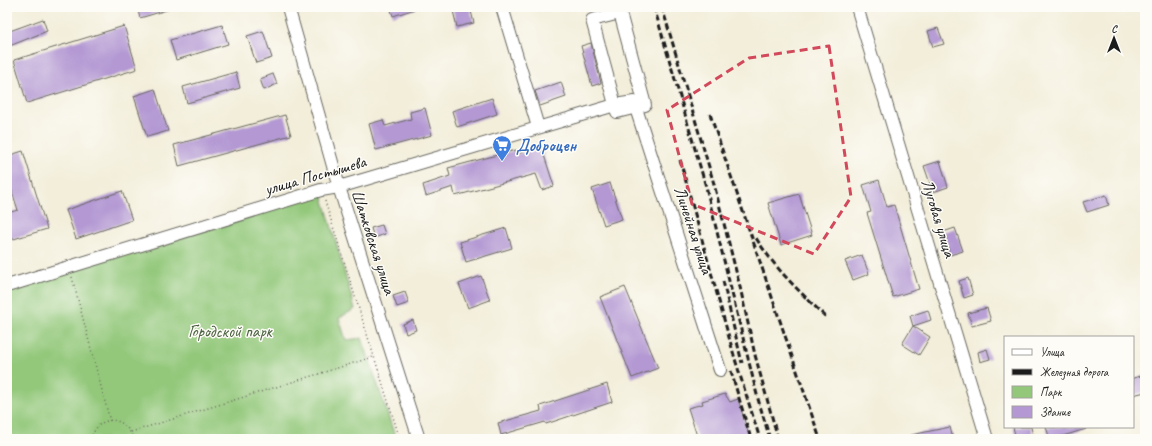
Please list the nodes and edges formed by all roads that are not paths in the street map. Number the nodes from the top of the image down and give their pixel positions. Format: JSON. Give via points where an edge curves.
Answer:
{"nodes":[{"id":1,"x":288,"y":7,"type":"edge"},
{"id":2,"x":502,"y":7,"type":"edge"},
{"id":3,"x":857,"y":7,"type":"edge"},
{"id":4,"x":635,"y":104,"type":"junction"},
{"id":5,"x":615,"y":105,"type":"junction"},
{"id":6,"x":538,"y":127,"type":"junction"},
{"id":7,"x":339,"y":187,"type":"junction"},
{"id":8,"x":7,"y":286,"type":"edge"},
{"id":9,"x":720,"y":370,"type":"dead end"},
{"id":10,"x":419,"y":439,"type":"edge"},
{"id":11,"x":987,"y":439,"type":"edge"}],
"edges":[{"from":1,"to":7,"type":"street","name":"Шатковская улица"},
{"from":2,"to":6,"type":"street"},
{"from":3,"to":11,"type":"street","name":"Луговая улица"},
{"from":4,"to":5,"type":"street","name":"улица Постышева"},
{"from":4,"to":5,"type":"street","via":[[645,105],[620,13],[592,20]]},
{"from":4,"to":9,"type":"street","name":"Линейная улица"},
{"from":5,"to":6,"type":"street","name":"улица Постышева"},
{"from":6,"to":7,"type":"street","name":"улица Постышева"},
{"from":7,"to":8,"type":"street","name":"улица Постышева","via":[[321,190]]},
{"from":7,"to":10,"type":"street","name":"Шатковская улица"}]}
